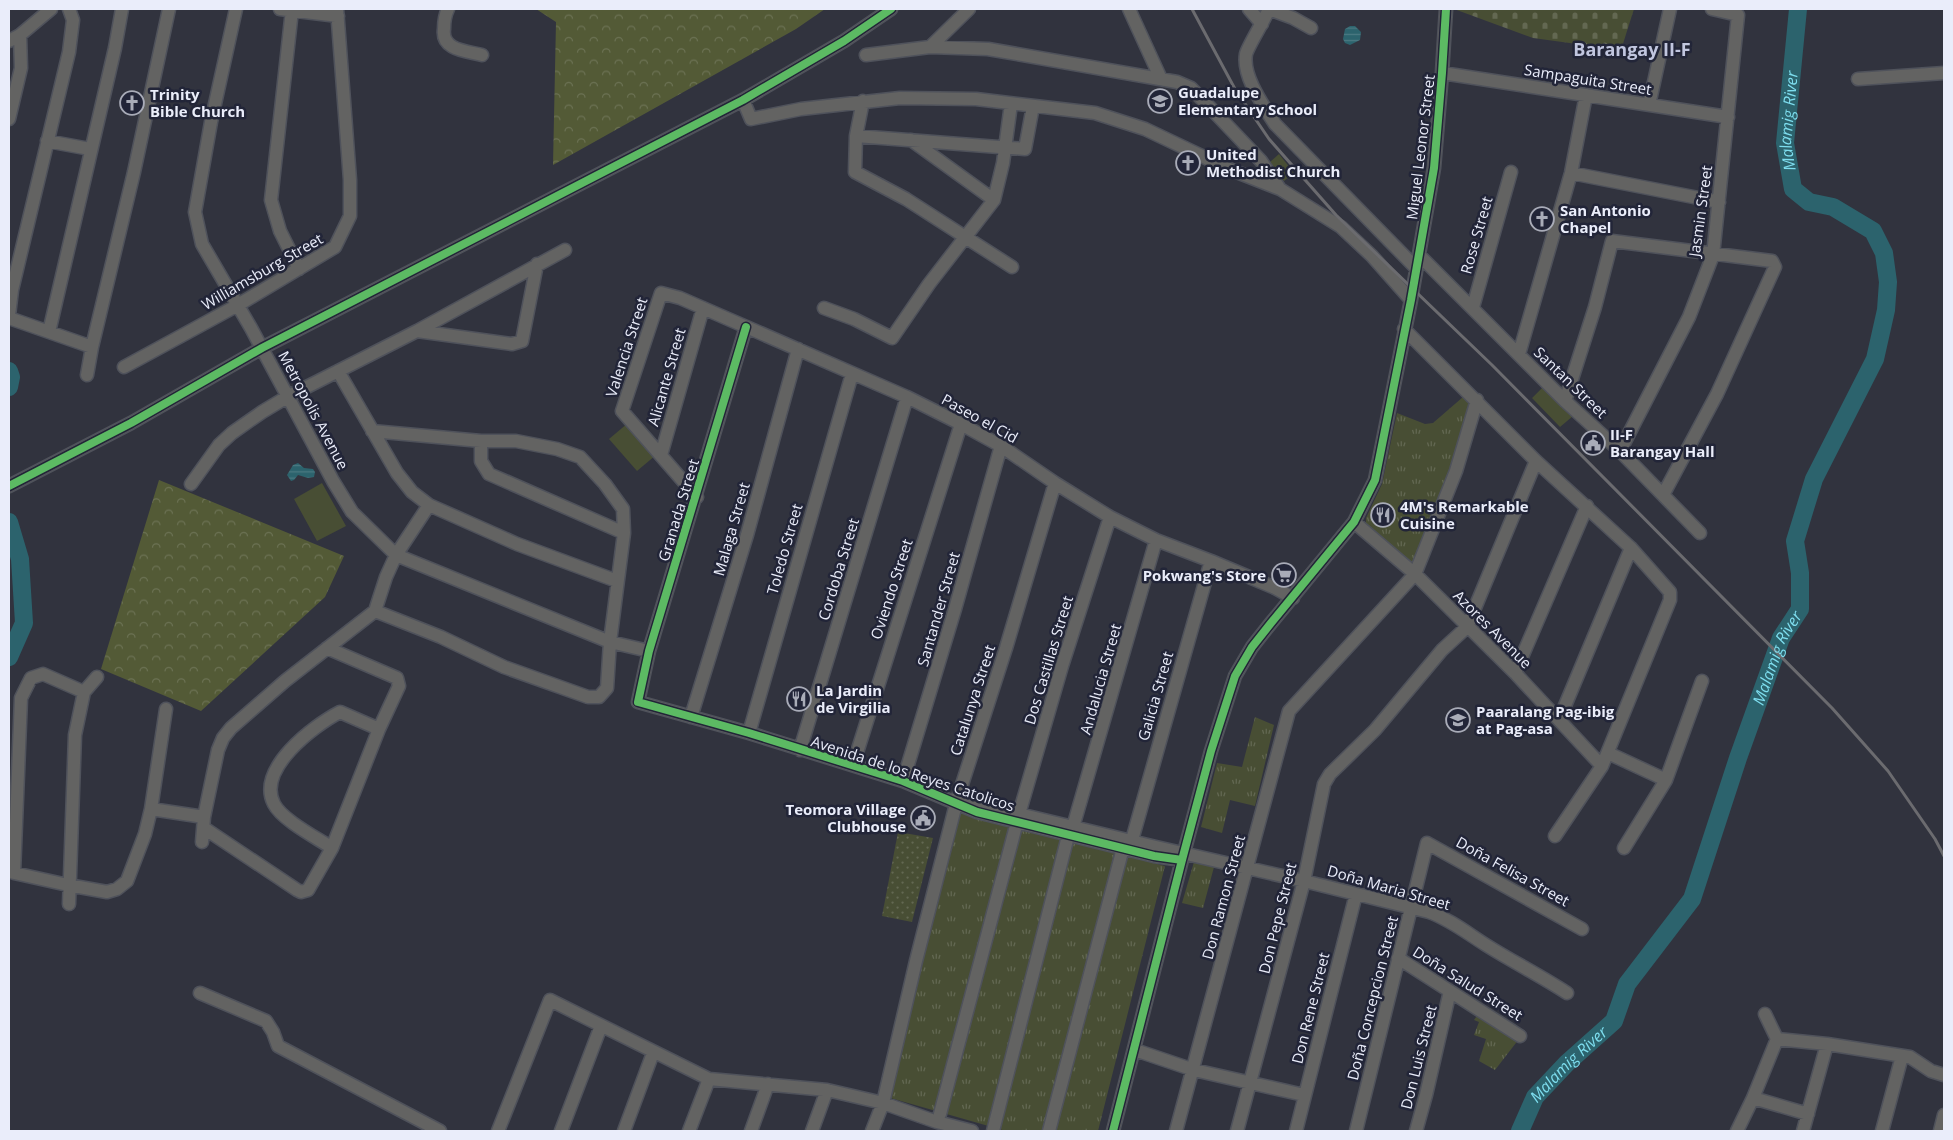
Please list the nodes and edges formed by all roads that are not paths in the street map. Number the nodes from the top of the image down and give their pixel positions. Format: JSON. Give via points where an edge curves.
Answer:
{"nodes":[{"id":1,"x":51,"y":9,"type":"edge"},
{"id":2,"x":69,"y":9,"type":"edge"},
{"id":3,"x":122,"y":9,"type":"edge"},
{"id":4,"x":169,"y":9,"type":"edge"},
{"id":5,"x":236,"y":9,"type":"edge"},
{"id":6,"x":448,"y":9,"type":"edge"},
{"id":7,"x":891,"y":9,"type":"edge"},
{"id":8,"x":970,"y":9,"type":"edge"},
{"id":9,"x":1129,"y":9,"type":"edge"},
{"id":10,"x":1249,"y":9,"type":"edge"},
{"id":11,"x":1269,"y":9,"type":"edge"},
{"id":12,"x":1446,"y":9,"type":"edge"},
{"id":13,"x":1670,"y":9,"type":"edge"},
{"id":14,"x":1712,"y":9,"type":"edge"},
{"id":15,"x":286,"y":10,"type":"edge"},
{"id":16,"x":338,"y":12,"type":"edge"},
{"id":17,"x":1262,"y":24,"type":"junction"},
{"id":18,"x":1311,"y":28,"type":"dead end"},
{"id":19,"x":20,"y":35,"type":"junction"},
{"id":20,"x":9,"y":42,"type":"edge"},
{"id":21,"x":930,"y":47,"type":"junction"},
{"id":22,"x":482,"y":55,"type":"dead end"},
{"id":23,"x":866,"y":55,"type":"dead end"},
{"id":24,"x":1442,"y":73,"type":"junction"},
{"id":25,"x":1944,"y":73,"type":"edge"},
{"id":26,"x":1161,"y":79,"type":"junction"},
{"id":27,"x":1858,"y":79,"type":"dead end"},
{"id":28,"x":1586,"y":95,"type":"junction"},
{"id":29,"x":743,"y":100,"type":"junction"},
{"id":30,"x":864,"y":101,"type":"junction"},
{"id":31,"x":1011,"y":104,"type":"junction"},
{"id":32,"x":1649,"y":105,"type":"junction"},
{"id":33,"x":1033,"y":106,"type":"junction"},
{"id":34,"x":1728,"y":116,"type":"junction"},
{"id":35,"x":9,"y":119,"type":"edge"},
{"id":36,"x":856,"y":136,"type":"junction"},
{"id":37,"x":911,"y":140,"type":"junction"},
{"id":38,"x":48,"y":141,"type":"junction"},
{"id":39,"x":1004,"y":146,"type":"junction"},
{"id":40,"x":90,"y":149,"type":"junction"},
{"id":41,"x":1511,"y":172,"type":"dead end"},
{"id":42,"x":1571,"y":173,"type":"junction"},
{"id":43,"x":1280,"y":189,"type":"junction"},
{"id":44,"x":994,"y":200,"type":"junction"},
{"id":45,"x":1719,"y":202,"type":"junction"},
{"id":46,"x":966,"y":237,"type":"junction"},
{"id":47,"x":565,"y":250,"type":"dead end"},
{"id":48,"x":1419,"y":255,"type":"junction"},
{"id":49,"x":1713,"y":255,"type":"junction"},
{"id":50,"x":537,"y":264,"type":"junction"},
{"id":51,"x":1012,"y":267,"type":"dead end"},
{"id":52,"x":1416,"y":268,"type":"junction"},
{"id":53,"x":299,"y":269,"type":"junction"},
{"id":54,"x":660,"y":293,"type":"joint"},
{"id":55,"x":1411,"y":300,"type":"junction"},
{"id":56,"x":238,"y":305,"type":"junction"},
{"id":57,"x":1473,"y":307,"type":"junction"},
{"id":58,"x":703,"y":308,"type":"junction"},
{"id":59,"x":824,"y":308,"type":"dead end"},
{"id":60,"x":9,"y":317,"type":"edge"},
{"id":61,"x":746,"y":328,"type":"junction"},
{"id":62,"x":1404,"y":329,"type":"junction"},
{"id":63,"x":417,"y":331,"type":"junction"},
{"id":64,"x":49,"y":332,"type":"junction"},
{"id":65,"x":92,"y":348,"type":"junction"},
{"id":66,"x":262,"y":348,"type":"junction"},
{"id":67,"x":798,"y":349,"type":"junction"},
{"id":68,"x":1519,"y":354,"type":"junction"},
{"id":69,"x":124,"y":367,"type":"dead end"},
{"id":70,"x":338,"y":371,"type":"junction"},
{"id":71,"x":852,"y":374,"type":"junction"},
{"id":72,"x":87,"y":375,"type":"dead end"},
{"id":73,"x":287,"y":397,"type":"junction"},
{"id":74,"x":907,"y":397,"type":"junction"},
{"id":75,"x":1477,"y":400,"type":"junction"},
{"id":76,"x":1565,"y":401,"type":"junction"},
{"id":77,"x":961,"y":424,"type":"junction"},
{"id":78,"x":372,"y":431,"type":"junction"},
{"id":79,"x":481,"y":441,"type":"junction"},
{"id":80,"x":1001,"y":446,"type":"junction"},
{"id":81,"x":1620,"y":452,"type":"junction"},
{"id":82,"x":661,"y":455,"type":"junction"},
{"id":83,"x":1536,"y":461,"type":"junction"},
{"id":84,"x":1055,"y":483,"type":"junction"},
{"id":85,"x":191,"y":484,"type":"dead end"},
{"id":86,"x":9,"y":486,"type":"edge"},
{"id":87,"x":1663,"y":495,"type":"junction"},
{"id":88,"x":696,"y":497,"type":"junction"},
{"id":89,"x":429,"y":505,"type":"junction"},
{"id":90,"x":1587,"y":506,"type":"junction"},
{"id":91,"x":1110,"y":517,"type":"junction"},
{"id":92,"x":1354,"y":522,"type":"junction"},
{"id":93,"x":624,"y":533,"type":"junction"},
{"id":94,"x":1700,"y":533,"type":"dead end"},
{"id":95,"x":1156,"y":540,"type":"junction"},
{"id":96,"x":1631,"y":548,"type":"junction"},
{"id":97,"x":396,"y":555,"type":"junction"},
{"id":98,"x":1211,"y":561,"type":"junction"},
{"id":99,"x":1415,"y":574,"type":"junction"},
{"id":100,"x":617,"y":581,"type":"junction"},
{"id":101,"x":1293,"y":598,"type":"junction"},
{"id":102,"x":375,"y":610,"type":"junction"},
{"id":103,"x":1467,"y":627,"type":"junction"},
{"id":104,"x":610,"y":642,"type":"junction"},
{"id":105,"x":327,"y":648,"type":"junction"},
{"id":106,"x":649,"y":651,"type":"junction"},
{"id":107,"x":1515,"y":673,"type":"junction"},
{"id":108,"x":97,"y":677,"type":"dead end"},
{"id":109,"x":1702,"y":681,"type":"dead end"},
{"id":110,"x":84,"y":692,"type":"junction"},
{"id":111,"x":638,"y":702,"type":"joint"},
{"id":112,"x":166,"y":709,"type":"dead end"},
{"id":113,"x":690,"y":717,"type":"junction"},
{"id":114,"x":1559,"y":720,"type":"junction"},
{"id":115,"x":379,"y":729,"type":"junction"},
{"id":116,"x":749,"y":733,"type":"junction"},
{"id":117,"x":800,"y":750,"type":"junction"},
{"id":118,"x":1608,"y":753,"type":"junction"},
{"id":119,"x":853,"y":765,"type":"junction"},
{"id":120,"x":1602,"y":766,"type":"junction"},
{"id":121,"x":1666,"y":780,"type":"junction"},
{"id":122,"x":904,"y":781,"type":"junction"},
{"id":123,"x":954,"y":801,"type":"junction"},
{"id":124,"x":151,"y":809,"type":"junction"},
{"id":125,"x":1018,"y":818,"type":"junction"},
{"id":126,"x":204,"y":822,"type":"junction"},
{"id":127,"x":1070,"y":831,"type":"junction"},
{"id":128,"x":1555,"y":836,"type":"dead end"},
{"id":129,"x":202,"y":842,"type":"dead end"},
{"id":130,"x":1427,"y":843,"type":"joint"},
{"id":131,"x":1128,"y":844,"type":"junction"},
{"id":132,"x":332,"y":848,"type":"junction"},
{"id":133,"x":1624,"y":848,"type":"dead end"},
{"id":134,"x":1183,"y":856,"type":"junction"},
{"id":135,"x":1247,"y":868,"type":"junction"},
{"id":136,"x":1304,"y":881,"type":"junction"},
{"id":137,"x":68,"y":886,"type":"junction"},
{"id":138,"x":1356,"y":894,"type":"junction"},
{"id":139,"x":69,"y":904,"type":"dead end"},
{"id":140,"x":1411,"y":908,"type":"junction"},
{"id":141,"x":1582,"y":929,"type":"dead end"},
{"id":142,"x":1398,"y":958,"type":"junction"},
{"id":143,"x":1450,"y":991,"type":"junction"},
{"id":144,"x":200,"y":993,"type":"dead end"},
{"id":145,"x":1567,"y":993,"type":"dead end"},
{"id":146,"x":1765,"y":1014,"type":"dead end"},
{"id":147,"x":601,"y":1026,"type":"junction"},
{"id":148,"x":1520,"y":1036,"type":"dead end"},
{"id":149,"x":1777,"y":1039,"type":"junction"},
{"id":150,"x":1827,"y":1044,"type":"junction"},
{"id":151,"x":1135,"y":1050,"type":"junction"},
{"id":152,"x":654,"y":1053,"type":"junction"},
{"id":153,"x":1902,"y":1056,"type":"junction"},
{"id":154,"x":1194,"y":1070,"type":"junction"},
{"id":155,"x":1944,"y":1075,"type":"edge"},
{"id":156,"x":709,"y":1079,"type":"junction"},
{"id":157,"x":1251,"y":1081,"type":"junction"},
{"id":158,"x":768,"y":1084,"type":"junction"},
{"id":159,"x":828,"y":1090,"type":"junction"},
{"id":160,"x":1304,"y":1095,"type":"junction"},
{"id":161,"x":1753,"y":1098,"type":"junction"},
{"id":162,"x":883,"y":1103,"type":"junction"},
{"id":163,"x":1808,"y":1114,"type":"junction"},
{"id":164,"x":1944,"y":1115,"type":"edge"},
{"id":165,"x":937,"y":1122,"type":"edge"},
{"id":166,"x":440,"y":1131,"type":"edge"},
{"id":167,"x":498,"y":1131,"type":"edge"},
{"id":168,"x":561,"y":1131,"type":"edge"},
{"id":169,"x":624,"y":1131,"type":"edge"},
{"id":170,"x":688,"y":1131,"type":"edge"},
{"id":171,"x":751,"y":1131,"type":"edge"},
{"id":172,"x":812,"y":1131,"type":"edge"},
{"id":173,"x":872,"y":1131,"type":"edge"},
{"id":174,"x":972,"y":1131,"type":"edge"},
{"id":175,"x":993,"y":1131,"type":"edge"},
{"id":176,"x":1049,"y":1131,"type":"edge"},
{"id":177,"x":1113,"y":1131,"type":"edge"},
{"id":178,"x":1176,"y":1131,"type":"edge"},
{"id":179,"x":1237,"y":1131,"type":"edge"},
{"id":180,"x":1296,"y":1131,"type":"edge"},
{"id":181,"x":1356,"y":1131,"type":"edge"},
{"id":182,"x":1416,"y":1131,"type":"edge"},
{"id":183,"x":1737,"y":1131,"type":"edge"},
{"id":184,"x":1803,"y":1131,"type":"edge"},
{"id":185,"x":1882,"y":1131,"type":"edge"},
{"id":186,"x":1940,"y":1131,"type":"edge"}],
"edges":[{"from":1,"to":19,"type":"street"},
{"from":2,"to":38,"type":"street","via":[[73,20],[69,52]]},
{"from":3,"to":40,"type":"street"},
{"from":4,"to":65,"type":"street"},
{"from":5,"to":56,"type":"street","name":"Metropolis Avenue","via":[[195,212],[202,244]]},
{"from":6,"to":22,"type":"street","via":[[443,33],[445,41],[453,48]]},
{"from":7,"to":29,"type":"street","via":[[844,42]]},
{"from":8,"to":21,"type":"street"},
{"from":9,"to":26,"type":"street"},
{"from":10,"to":17,"type":"street"},
{"from":11,"to":17,"type":"street"},
{"from":11,"to":18,"type":"street"},
{"from":12,"to":24,"type":"street","name":"Miguel Leonor Street"},
{"from":13,"to":32,"type":"street"},
{"from":14,"to":34,"type":"street","name":"Jasmin Street","via":[[1738,15]]},
{"from":15,"to":16,"type":"street"},
{"from":15,"to":53,"type":"street","via":[[272,200],[280,230]]},
{"from":16,"to":53,"type":"street","name":"Williamsburg Street","via":[[350,216],[335,247]]},
{"from":17,"to":52,"type":"street","via":[[1246,53],[1248,76],[1274,124]]},
{"from":19,"to":20,"type":"street"},
{"from":19,"to":35,"type":"street","via":[[21,68]]},
{"from":21,"to":23,"type":"street"},
{"from":21,"to":26,"type":"street","via":[[988,49]]},
{"from":24,"to":28,"type":"street","name":"Sampaguita Street"},
{"from":24,"to":48,"type":"street","name":"Miguel Leonor Street","via":[[1434,168]]},
{"from":25,"to":27,"type":"street"},
{"from":26,"to":43,"type":"street","via":[[1191,88],[1261,161]]},
{"from":28,"to":32,"type":"street","name":"Sampaguita Street"},
{"from":28,"to":42,"type":"street"},
{"from":29,"to":30,"type":"street","via":[[751,120],[801,109]]},
{"from":29,"to":66,"type":"street"},
{"from":30,"to":31,"type":"street","via":[[976,99]]},
{"from":30,"to":36,"type":"street"},
{"from":31,"to":33,"type":"street"},
{"from":31,"to":39,"type":"street"},
{"from":32,"to":34,"type":"street","name":"Sampaguita Street"},
{"from":33,"to":39,"type":"street","via":[[1024,148]]},
{"from":33,"to":43,"type":"street","via":[[1094,113],[1145,129]]},
{"from":34,"to":45,"type":"street","name":"Jasmin Street"},
{"from":36,"to":37,"type":"street"},
{"from":36,"to":46,"type":"street","via":[[855,172]]},
{"from":37,"to":39,"type":"street"},
{"from":37,"to":44,"type":"street"},
{"from":38,"to":40,"type":"street"},
{"from":38,"to":60,"type":"street","via":[[12,290]]},
{"from":39,"to":44,"type":"street"},
{"from":40,"to":64,"type":"street"},
{"from":41,"to":57,"type":"street","name":"Rose Street"},
{"from":42,"to":45,"type":"street"},
{"from":42,"to":68,"type":"street"},
{"from":43,"to":55,"type":"street","via":[[1341,227]]},
{"from":44,"to":46,"type":"street"},
{"from":45,"to":49,"type":"street","name":"Jasmin Street"},
{"from":46,"to":51,"type":"street"},
{"from":46,"to":59,"type":"street","via":[[892,338]]},
{"from":47,"to":50,"type":"street"},
{"from":48,"to":52,"type":"street","name":"Miguel Leonor Street"},
{"from":48,"to":57,"type":"street","name":"Santan Street"},
{"from":49,"to":76,"type":"street","via":[[1612,241]]},
{"from":49,"to":81,"type":"street","name":"Jasmin Street","via":[[1689,316]]},
{"from":49,"to":87,"type":"street","via":[[1771,261],[1775,267],[1717,394]]},
{"from":50,"to":63,"type":"street"},
{"from":50,"to":63,"type":"street","via":[[522,341],[512,344]]},
{"from":52,"to":55,"type":"street","name":"Miguel Leonor Street"},
{"from":53,"to":56,"type":"street","name":"Williamsburg Street"},
{"from":54,"to":58,"type":"street","name":"Paseo el Cid"},
{"from":54,"to":82,"type":"street","name":"Valencia Street","via":[[622,411]]},
{"from":55,"to":62,"type":"street","name":"Miguel Leonor Street"},
{"from":56,"to":66,"type":"street","name":"Metropolis Avenue"},
{"from":56,"to":69,"type":"street","name":"Williamsburg Street"},
{"from":57,"to":68,"type":"street","name":"Santan Street"},
{"from":58,"to":61,"type":"street","name":"Paseo el Cid"},
{"from":58,"to":82,"type":"street","name":"Alicante Street"},
{"from":60,"to":64,"type":"street"},
{"from":61,"to":67,"type":"street","name":"Paseo el Cid"},
{"from":61,"to":88,"type":"street","name":"Granada Street"},
{"from":62,"to":75,"type":"street"},
{"from":62,"to":92,"type":"street","name":"Miguel Leonor Street","via":[[1375,480]]},
{"from":63,"to":70,"type":"street"},
{"from":64,"to":65,"type":"street"},
{"from":65,"to":72,"type":"street"},
{"from":66,"to":73,"type":"street","name":"Metropolis Avenue"},
{"from":66,"to":86,"type":"street","via":[[132,423]]},
{"from":67,"to":71,"type":"street","name":"Paseo el Cid"},
{"from":67,"to":113,"type":"street","name":"Malaga Street","via":[[747,535]]},
{"from":68,"to":76,"type":"street","name":"Santan Street"},
{"from":70,"to":73,"type":"street"},
{"from":70,"to":78,"type":"street"},
{"from":71,"to":74,"type":"street","name":"Paseo el Cid"},
{"from":71,"to":116,"type":"street","name":"Toledo Street"},
{"from":73,"to":85,"type":"street","via":[[219,445]]},
{"from":73,"to":97,"type":"street","name":"Metropolis Avenue","via":[[352,512]]},
{"from":74,"to":77,"type":"street","name":"Paseo el Cid"},
{"from":74,"to":117,"type":"street","name":"Cordoba Street"},
{"from":75,"to":83,"type":"street"},
{"from":75,"to":99,"type":"street","via":[[1456,471]]},
{"from":76,"to":81,"type":"street","name":"Santan Street"},
{"from":77,"to":80,"type":"street","name":"Paseo el Cid"},
{"from":77,"to":119,"type":"street","name":"Oviendo Street"},
{"from":78,"to":79,"type":"street"},
{"from":78,"to":89,"type":"street","via":[[397,473],[412,492]]},
{"from":79,"to":93,"type":"street","via":[[481,461],[489,474]]},
{"from":79,"to":93,"type":"street","via":[[516,441],[556,449],[580,458],[623,509]]},
{"from":80,"to":84,"type":"street","name":"Paseo el Cid"},
{"from":80,"to":122,"type":"street","name":"Santander Street"},
{"from":81,"to":87,"type":"street","name":"Santan Street"},
{"from":82,"to":88,"type":"street"},
{"from":83,"to":90,"type":"street"},
{"from":83,"to":103,"type":"street"},
{"from":84,"to":91,"type":"street","name":"Paseo el Cid"},
{"from":84,"to":123,"type":"street","name":"Catalunya Street","via":[[1006,648]]},
{"from":87,"to":94,"type":"street","name":"Santan Street"},
{"from":88,"to":106,"type":"street","name":"Granada Street"},
{"from":89,"to":97,"type":"street"},
{"from":89,"to":100,"type":"street","via":[[517,544]]},
{"from":90,"to":96,"type":"street"},
{"from":90,"to":107,"type":"street"},
{"from":91,"to":95,"type":"street","name":"Paseo el Cid"},
{"from":91,"to":125,"type":"street","name":"Dos Castillas Street"},
{"from":92,"to":99,"type":"street","name":"Azores Avenue"},
{"from":92,"to":101,"type":"street","name":"Miguel Leonor Street"},
{"from":93,"to":100,"type":"street"},
{"from":95,"to":98,"type":"street","name":"Paseo el Cid"},
{"from":95,"to":127,"type":"street","name":"Andalucia Street"},
{"from":96,"to":114,"type":"street"},
{"from":96,"to":118,"type":"street","via":[[1666,586],[1671,596]]},
{"from":97,"to":102,"type":"street"},
{"from":97,"to":104,"type":"street"},
{"from":98,"to":101,"type":"street","name":"Paseo el Cid"},
{"from":98,"to":131,"type":"street","name":"Galicia Street"},
{"from":99,"to":103,"type":"street","name":"Azores Avenue"},
{"from":99,"to":135,"type":"street","name":"Don Ramon Street","via":[[1289,711]]},
{"from":100,"to":104,"type":"street"},
{"from":101,"to":134,"type":"street","name":"Miguel Leonor Street","via":[[1252,648],[1235,676]]},
{"from":102,"to":104,"type":"street","via":[[504,667],[588,698],[599,697],[607,688]]},
{"from":102,"to":105,"type":"street"},
{"from":103,"to":107,"type":"street","name":"Azores Avenue"},
{"from":103,"to":136,"type":"street","name":"Don Pepe Street","via":[[1442,650],[1375,730],[1330,774],[1324,784]]},
{"from":104,"to":106,"type":"street"},
{"from":105,"to":115,"type":"street","via":[[397,678],[398,686]]},
{"from":105,"to":126,"type":"street","via":[[231,728],[218,750]]},
{"from":106,"to":111,"type":"street","name":"Granada Street"},
{"from":107,"to":114,"type":"street","name":"Azores Avenue"},
{"from":108,"to":110,"type":"street"},
{"from":109,"to":121,"type":"street"},
{"from":110,"to":137,"type":"street","via":[[75,735]]},
{"from":110,"to":137,"type":"street","via":[[43,674],[31,678],[20,698],[14,873]]},
{"from":111,"to":113,"type":"street","name":"Avenida de los Reyes Catolicos"},
{"from":112,"to":124,"type":"street"},
{"from":113,"to":116,"type":"street","name":"Avenida de los Reyes Catolicos"},
{"from":114,"to":120,"type":"street","name":"Azores Avenue"},
{"from":115,"to":132,"type":"street"},
{"from":115,"to":132,"type":"street","via":[[340,712],[326,719],[293,746],[274,772],[269,791],[274,806],[295,825]]},
{"from":116,"to":117,"type":"street","name":"Avenida de los Reyes Catolicos"},
{"from":117,"to":119,"type":"street","name":"Avenida de los Reyes Catolicos"},
{"from":118,"to":120,"type":"street"},
{"from":118,"to":121,"type":"street"},
{"from":119,"to":122,"type":"street","name":"Avenida de los Reyes Catolicos"},
{"from":120,"to":128,"type":"street"},
{"from":121,"to":133,"type":"street"},
{"from":122,"to":123,"type":"street","name":"Avenida de los Reyes Catolicos"},
{"from":123,"to":125,"type":"street","name":"Avenida de los Reyes Catolicos","via":[[977,812]]},
{"from":123,"to":162,"type":"street","name":"Catalunya Street"},
{"from":124,"to":126,"type":"street"},
{"from":124,"to":137,"type":"street","via":[[145,834],[123,886],[107,892]]},
{"from":125,"to":127,"type":"street","name":"Avenida de los Reyes Catolicos"},
{"from":125,"to":165,"type":"street","name":"Dos Castillas Street"},
{"from":126,"to":129,"type":"street"},
{"from":126,"to":132,"type":"street","via":[[301,892],[308,890]]},
{"from":127,"to":131,"type":"street","name":"Avenida de los Reyes Catolicos"},
{"from":127,"to":175,"type":"street","name":"Andalucia Street"},
{"from":130,"to":140,"type":"street","name":"Doña Concepcion Street"},
{"from":130,"to":141,"type":"street","name":"Doña Felisa Street"},
{"from":131,"to":134,"type":"street","name":"Avenida de los Reyes Catolicos"},
{"from":131,"to":176,"type":"street","name":"Galicia Street"},
{"from":134,"to":135,"type":"street","name":"Doña Maria Street"},
{"from":134,"to":151,"type":"street","name":"Miguel Leonor Street"},
{"from":135,"to":136,"type":"street","name":"Doña Maria Street"},
{"from":135,"to":154,"type":"street","name":"Don Ramon Street"},
{"from":136,"to":138,"type":"street","name":"Doña Maria Street"},
{"from":136,"to":157,"type":"street","name":"Don Pepe Street"},
{"from":137,"to":139,"type":"street"},
{"from":138,"to":140,"type":"street","name":"Doña Maria Street"},
{"from":138,"to":160,"type":"street","name":"Don Rene Street"},
{"from":140,"to":142,"type":"street","name":"Doña Concepcion Street"},
{"from":140,"to":145,"type":"street","name":"Doña Maria Street","via":[[1444,917]]},
{"from":142,"to":143,"type":"street","name":"Doña Salud Street"},
{"from":142,"to":181,"type":"street","name":"Doña Concepcion Street"},
{"from":143,"to":148,"type":"street","name":"Doña Salud Street"},
{"from":143,"to":182,"type":"street","name":"Don Luis Street"},
{"from":144,"to":166,"type":"street","via":[[266,1022],[278,1046]]},
{"from":146,"to":149,"type":"street"},
{"from":147,"to":152,"type":"street"},
{"from":147,"to":167,"type":"street","via":[[550,1000]]},
{"from":147,"to":168,"type":"street"},
{"from":149,"to":150,"type":"street"},
{"from":149,"to":161,"type":"street"},
{"from":150,"to":153,"type":"street"},
{"from":150,"to":163,"type":"street"},
{"from":151,"to":154,"type":"street"},
{"from":151,"to":177,"type":"street","name":"Miguel Leonor Street"},
{"from":152,"to":156,"type":"street"},
{"from":152,"to":169,"type":"street"},
{"from":153,"to":155,"type":"street"},
{"from":153,"to":185,"type":"street"},
{"from":154,"to":157,"type":"street"},
{"from":154,"to":178,"type":"street","name":"Don Ramon Street"},
{"from":156,"to":158,"type":"street"},
{"from":156,"to":170,"type":"street"},
{"from":157,"to":160,"type":"street"},
{"from":157,"to":179,"type":"street","name":"Don Pepe Street"},
{"from":158,"to":159,"type":"street"},
{"from":158,"to":171,"type":"street"},
{"from":159,"to":162,"type":"street"},
{"from":159,"to":172,"type":"street"},
{"from":160,"to":180,"type":"street","name":"Don Rene Street"},
{"from":161,"to":163,"type":"street"},
{"from":161,"to":183,"type":"street"},
{"from":162,"to":165,"type":"street"},
{"from":162,"to":173,"type":"street","name":"Catalunya Street"},
{"from":163,"to":184,"type":"street"},
{"from":164,"to":186,"type":"street"},
{"from":165,"to":174,"type":"street"}]}
